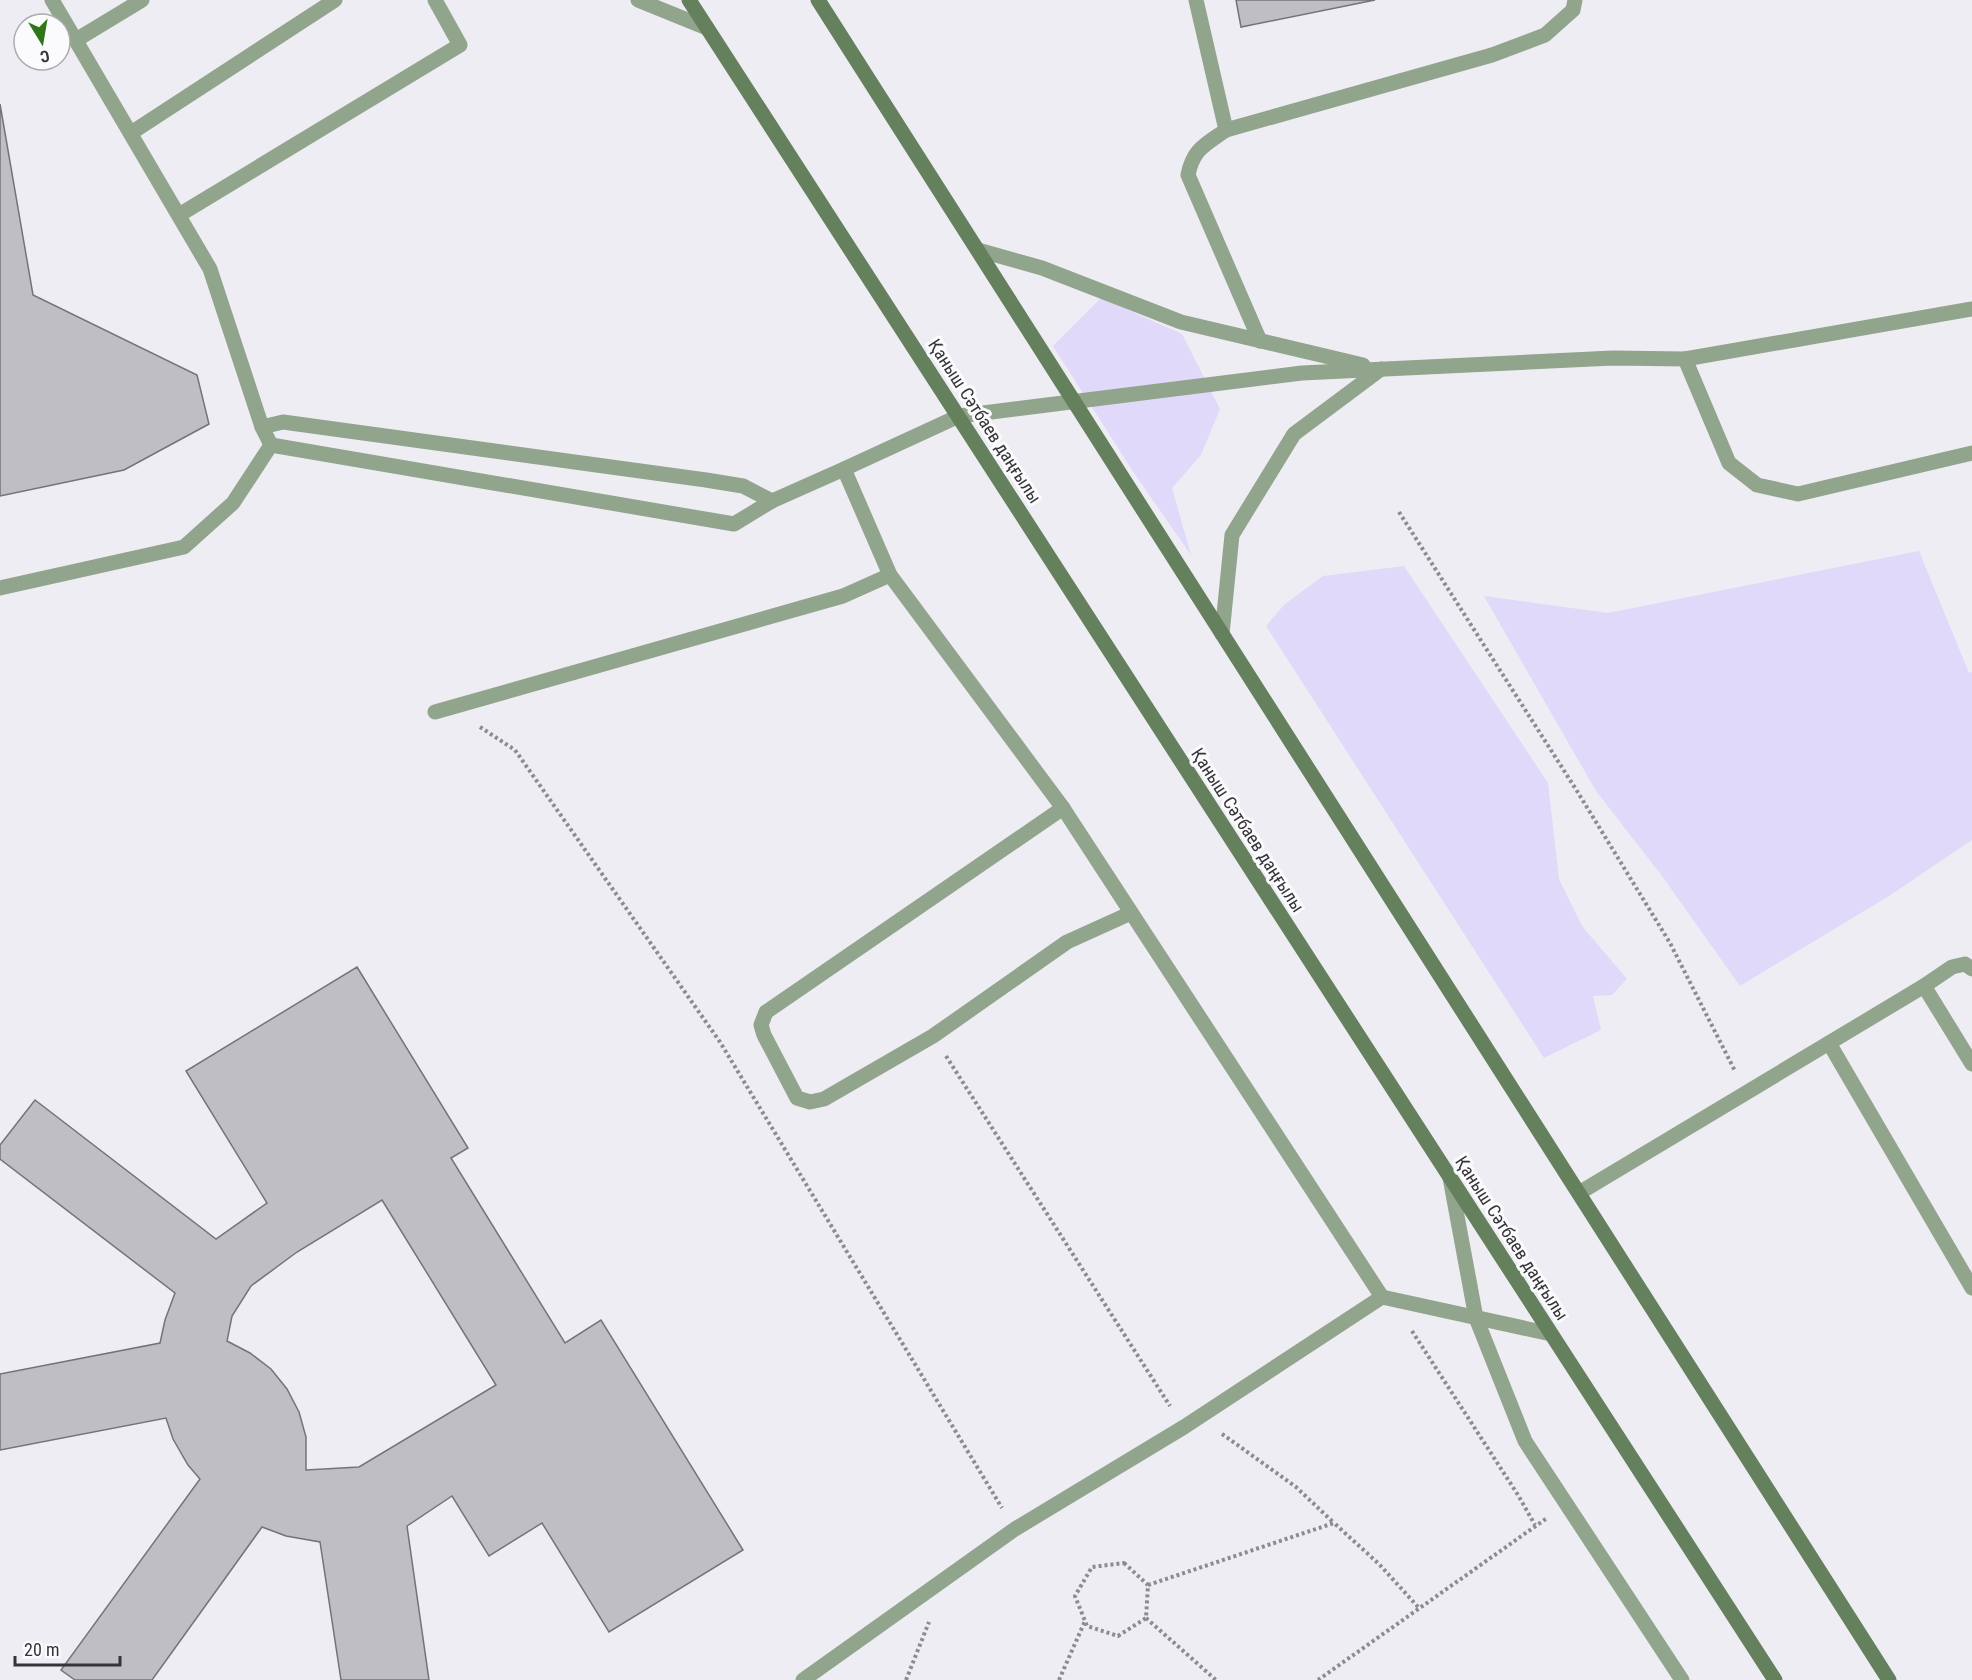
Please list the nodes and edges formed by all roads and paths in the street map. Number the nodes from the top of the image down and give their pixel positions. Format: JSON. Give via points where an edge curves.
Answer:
{"nodes":[{"id":1,"x":52,"y":0,"type":"edge"},
{"id":2,"x":142,"y":0,"type":"edge"},
{"id":3,"x":335,"y":0,"type":"edge"},
{"id":4,"x":435,"y":0,"type":"edge"},
{"id":5,"x":638,"y":0,"type":"edge"},
{"id":6,"x":689,"y":0,"type":"edge"},
{"id":7,"x":818,"y":0,"type":"edge"},
{"id":8,"x":1196,"y":0,"type":"edge"},
{"id":9,"x":1575,"y":0,"type":"edge"},
{"id":10,"x":707,"y":28,"type":"junction"},
{"id":11,"x":76,"y":40,"type":"junction"},
{"id":12,"x":1226,"y":130,"type":"junction"},
{"id":13,"x":131,"y":133,"type":"junction"},
{"id":14,"x":179,"y":215,"type":"junction"},
{"id":15,"x":978,"y":250,"type":"junction"},
{"id":16,"x":1972,"y":309,"type":"edge"},
{"id":17,"x":1260,"y":341,"type":"junction"},
{"id":18,"x":1685,"y":359,"type":"junction"},
{"id":19,"x":1381,"y":369,"type":"junction"},
{"id":20,"x":1074,"y":402,"type":"junction"},
{"id":21,"x":959,"y":417,"type":"junction"},
{"id":22,"x":262,"y":427,"type":"junction"},
{"id":23,"x":271,"y":445,"type":"junction"},
{"id":24,"x":1972,"y":453,"type":"edge"},
{"id":25,"x":844,"y":469,"type":"junction"},
{"id":26,"x":772,"y":501,"type":"junction"},
{"id":27,"x":1399,"y":512,"type":"dead end"},
{"id":28,"x":890,"y":575,"type":"junction"},
{"id":29,"x":0,"y":588,"type":"edge"},
{"id":30,"x":1222,"y":634,"type":"junction"},
{"id":31,"x":451,"y":708,"type":"junction"},
{"id":32,"x":435,"y":712,"type":"dead end"},
{"id":33,"x":1063,"y":808,"type":"junction"},
{"id":34,"x":1131,"y":912,"type":"junction"},
{"id":35,"x":1972,"y":969,"type":"edge"},
{"id":36,"x":1924,"y":986,"type":"junction"},
{"id":37,"x":933,"y":1036,"type":"junction"},
{"id":38,"x":1829,"y":1043,"type":"junction"},
{"id":39,"x":1972,"y":1065,"type":"edge"},
{"id":40,"x":1747,"y":1092,"type":"junction"},
{"id":41,"x":1450,"y":1178,"type":"junction"},
{"id":42,"x":1579,"y":1193,"type":"junction"},
{"id":43,"x":1972,"y":1288,"type":"edge"},
{"id":44,"x":1382,"y":1298,"type":"junction"},
{"id":45,"x":1476,"y":1318,"type":"junction"},
{"id":46,"x":1407,"y":1324,"type":"dead end"},
{"id":47,"x":1551,"y":1334,"type":"junction"},
{"id":48,"x":1184,"y":1427,"type":"junction"},
{"id":49,"x":1221,"y":1434,"type":"dead end"},
{"id":50,"x":1569,"y":1507,"type":"junction"},
{"id":51,"x":1334,"y":1522,"type":"junction"},
{"id":52,"x":1535,"y":1525,"type":"junction"},
{"id":53,"x":1015,"y":1529,"type":"junction"},
{"id":54,"x":1148,"y":1585,"type":"junction"},
{"id":55,"x":1419,"y":1608,"type":"junction"},
{"id":56,"x":931,"y":1618,"type":"dead end"},
{"id":57,"x":1146,"y":1618,"type":"junction"},
{"id":58,"x":1085,"y":1621,"type":"junction"},
{"id":59,"x":803,"y":1680,"type":"edge"},
{"id":60,"x":906,"y":1680,"type":"edge"},
{"id":61,"x":1059,"y":1680,"type":"edge"},
{"id":62,"x":1216,"y":1680,"type":"edge"},
{"id":63,"x":1318,"y":1680,"type":"edge"},
{"id":64,"x":1682,"y":1680,"type":"edge"},
{"id":65,"x":1775,"y":1680,"type":"edge"},
{"id":66,"x":1889,"y":1680,"type":"edge"}],
"edges":[{"from":1,"to":11,"type":"lane"},
{"from":2,"to":11,"type":"lane"},
{"from":3,"to":13,"type":"lane"},
{"from":4,"to":14,"type":"lane","via":[[460,45]]},
{"from":5,"to":10,"type":"lane"},
{"from":6,"to":10,"type":"main road","name":"Қаныш Сәтбаев даңғылы"},
{"from":7,"to":15,"type":"main road"},
{"from":8,"to":12,"type":"lane"},
{"from":9,"to":12,"type":"lane","via":[[1573,10],[1545,35],[1492,55]]},
{"from":10,"to":21,"type":"main road","name":"Қаныш Сәтбаев даңғылы"},
{"from":11,"to":13,"type":"lane"},
{"from":12,"to":17,"type":"lane","via":[[1198,149],[1188,175]]},
{"from":13,"to":14,"type":"lane"},
{"from":14,"to":22,"type":"lane","via":[[210,269]]},
{"from":15,"to":17,"type":"lane","via":[[1042,268],[1181,322]]},
{"from":15,"to":20,"type":"main road"},
{"from":16,"to":18,"type":"lane"},
{"from":17,"to":19,"type":"lane"},
{"from":18,"to":19,"type":"lane","via":[[1613,358]]},
{"from":18,"to":24,"type":"lane","via":[[1729,463],[1756,485],[1798,494]]},
{"from":19,"to":20,"type":"lane","via":[[1302,373]]},
{"from":19,"to":30,"type":"lane","via":[[1294,434],[1232,535]]},
{"from":20,"to":21,"type":"lane"},
{"from":20,"to":30,"type":"main road"},
{"from":21,"to":25,"type":"lane"},
{"from":21,"to":41,"type":"main road","name":"Қаныш Сәтбаев даңғылы"},
{"from":22,"to":23,"type":"lane"},
{"from":22,"to":26,"type":"lane","via":[[284,422],[743,486]]},
{"from":23,"to":26,"type":"lane","via":[[734,524]]},
{"from":23,"to":29,"type":"lane","via":[[233,502],[184,547]]},
{"from":25,"to":26,"type":"lane"},
{"from":25,"to":28,"type":"lane"},
{"from":27,"to":40,"type":"path","via":[[1670,943]]},
{"from":28,"to":31,"type":"lane","via":[[843,596]]},
{"from":28,"to":33,"type":"lane"},
{"from":30,"to":42,"type":"main road"},
{"from":31,"to":32,"type":"lane"},
{"from":31,"to":53,"type":"path","via":[[515,750],[720,1042]]},
{"from":33,"to":34,"type":"lane"},
{"from":33,"to":37,"type":"lane","via":[[766,1012],[761,1024],[797,1098],[810,1102],[824,1099]]},
{"from":34,"to":37,"type":"lane","via":[[1066,942]]},
{"from":34,"to":44,"type":"lane"},
{"from":35,"to":36,"type":"lane","via":[[1965,964],[1952,967]]},
{"from":36,"to":38,"type":"lane"},
{"from":36,"to":39,"type":"lane"},
{"from":37,"to":48,"type":"path"},
{"from":38,"to":40,"type":"lane"},
{"from":38,"to":43,"type":"lane"},
{"from":40,"to":42,"type":"lane"},
{"from":41,"to":45,"type":"lane"},
{"from":41,"to":47,"type":"main road","name":"Қаныш Сәтбаев даңғылы"},
{"from":42,"to":66,"type":"main road"},
{"from":44,"to":45,"type":"lane"},
{"from":44,"to":48,"type":"lane"},
{"from":45,"to":47,"type":"lane"},
{"from":45,"to":50,"type":"lane","via":[[1526,1441]]},
{"from":46,"to":52,"type":"path"},
{"from":47,"to":65,"type":"main road","name":"Қаныш Сәтбаев даңғылы"},
{"from":48,"to":53,"type":"lane"},
{"from":49,"to":51,"type":"path","via":[[1296,1487]]},
{"from":50,"to":52,"type":"path"},
{"from":50,"to":64,"type":"lane"},
{"from":51,"to":54,"type":"path"},
{"from":51,"to":55,"type":"path"},
{"from":52,"to":55,"type":"path"},
{"from":53,"to":59,"type":"lane"},
{"from":54,"to":57,"type":"path"},
{"from":54,"to":58,"type":"path","via":[[1124,1563],[1092,1567],[1075,1596]]},
{"from":55,"to":63,"type":"path"},
{"from":56,"to":60,"type":"path"},
{"from":57,"to":58,"type":"path","via":[[1118,1636],[1087,1626]]},
{"from":57,"to":62,"type":"path"},
{"from":58,"to":61,"type":"path"}]}
